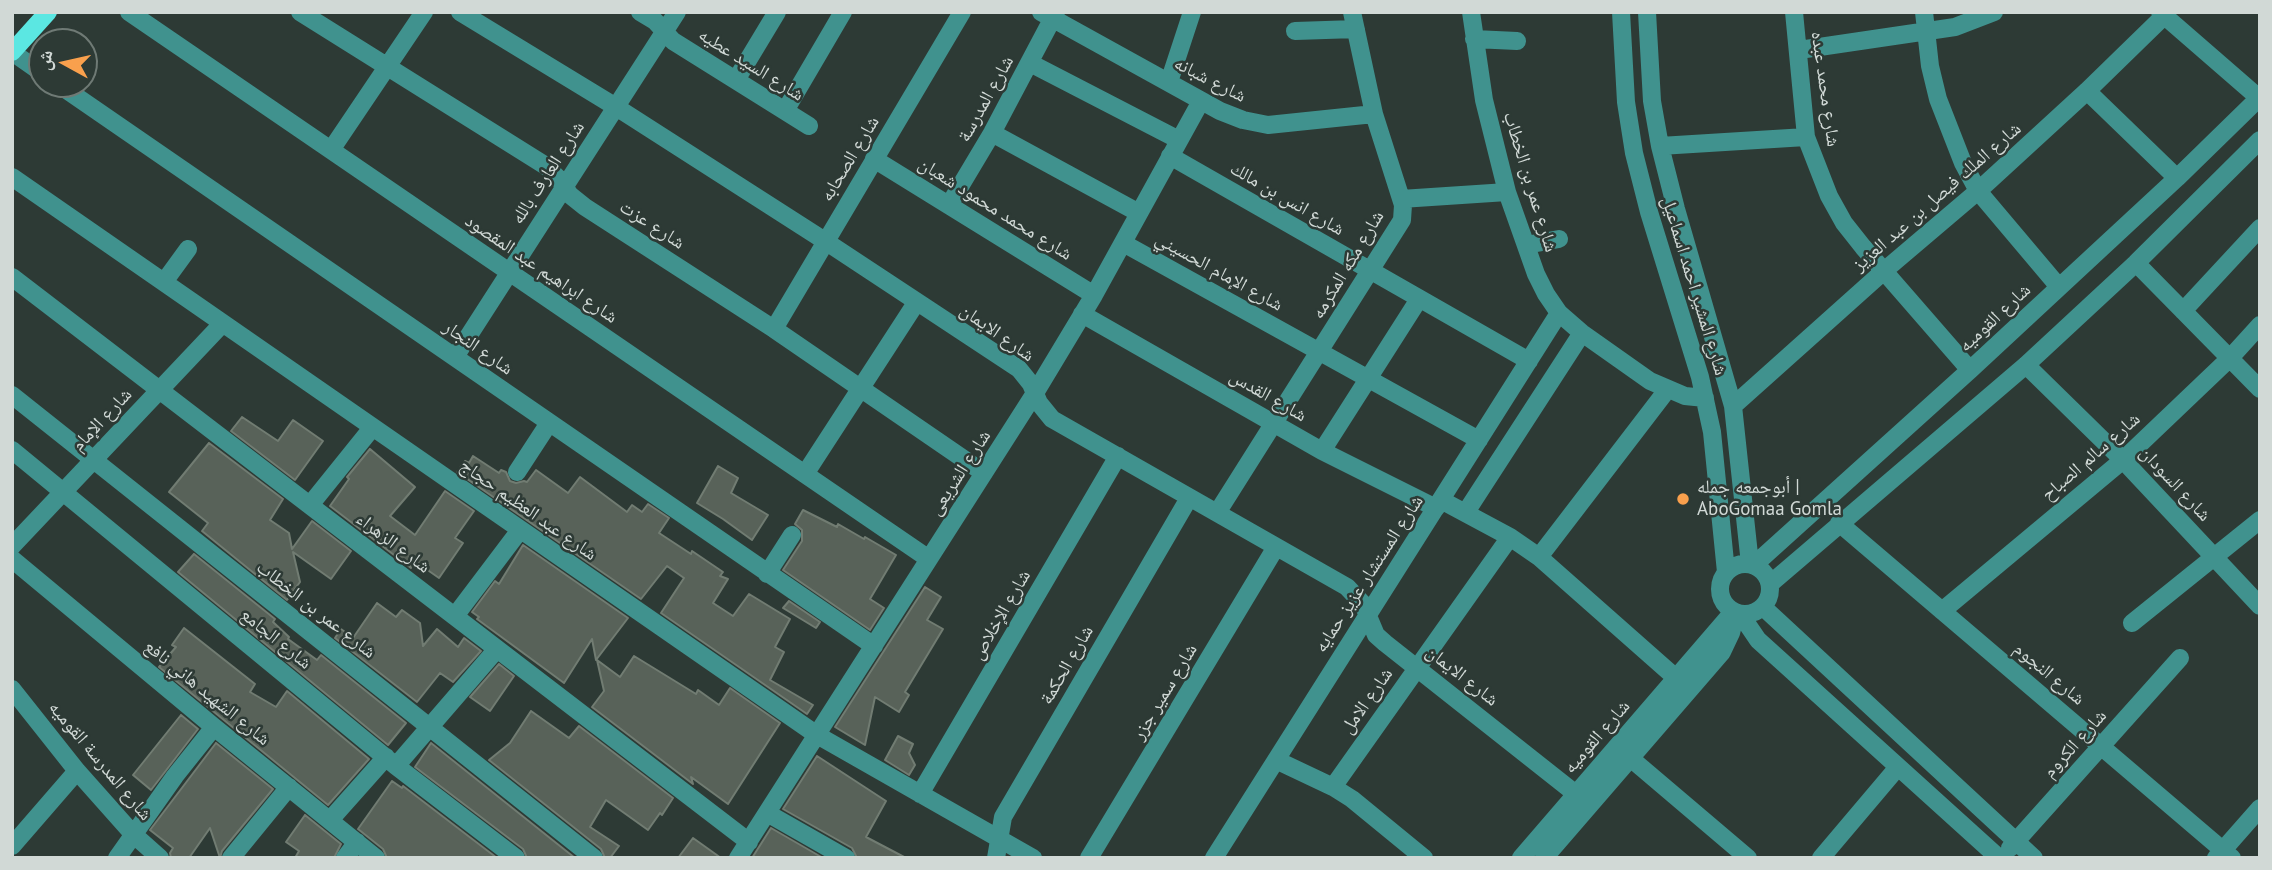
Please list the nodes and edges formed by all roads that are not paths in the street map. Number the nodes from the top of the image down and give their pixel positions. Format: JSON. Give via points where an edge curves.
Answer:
{"nodes":[{"id":1,"x":48,"y":12,"type":"edge"},
{"id":2,"x":130,"y":12,"type":"edge"},
{"id":3,"x":300,"y":12,"type":"edge"},
{"id":4,"x":424,"y":12,"type":"edge"},
{"id":5,"x":460,"y":12,"type":"edge"},
{"id":6,"x":640,"y":12,"type":"edge"},
{"id":7,"x":677,"y":12,"type":"edge"},
{"id":8,"x":778,"y":12,"type":"edge"},
{"id":9,"x":843,"y":12,"type":"edge"},
{"id":10,"x":962,"y":12,"type":"edge"},
{"id":11,"x":1192,"y":12,"type":"edge"},
{"id":12,"x":1471,"y":12,"type":"edge"},
{"id":13,"x":1621,"y":12,"type":"edge"},
{"id":14,"x":1647,"y":12,"type":"edge"},
{"id":15,"x":1794,"y":12,"type":"edge"},
{"id":16,"x":1924,"y":12,"type":"edge"},
{"id":17,"x":1994,"y":12,"type":"edge"},
{"id":18,"x":1050,"y":14,"type":"edge"},
{"id":19,"x":2162,"y":14,"type":"edge"},
{"id":20,"x":1354,"y":20,"type":"edge"},
{"id":21,"x":664,"y":31,"type":"junction"},
{"id":22,"x":1295,"y":31,"type":"dead end"},
{"id":23,"x":1925,"y":32,"type":"junction"},
{"id":24,"x":1474,"y":39,"type":"junction"},
{"id":25,"x":1517,"y":41,"type":"dead end"},
{"id":26,"x":1799,"y":50,"type":"junction"},
{"id":27,"x":12,"y":52,"type":"edge"},
{"id":28,"x":1030,"y":62,"type":"junction"},
{"id":29,"x":28,"y":63,"type":"edge"},
{"id":30,"x":386,"y":68,"type":"junction"},
{"id":31,"x":736,"y":80,"type":"junction"},
{"id":32,"x":1168,"y":82,"type":"junction"},
{"id":33,"x":2087,"y":91,"type":"junction"},
{"id":34,"x":78,"y":98,"type":"edge"},
{"id":35,"x":1201,"y":101,"type":"junction"},
{"id":36,"x":616,"y":107,"type":"junction"},
{"id":37,"x":2256,"y":107,"type":"edge"},
{"id":38,"x":785,"y":111,"type":"junction"},
{"id":39,"x":1374,"y":114,"type":"junction"},
{"id":40,"x":809,"y":126,"type":"dead end"},
{"id":41,"x":992,"y":133,"type":"junction"},
{"id":42,"x":1806,"y":137,"type":"junction"},
{"id":43,"x":1179,"y":140,"type":"junction"},
{"id":44,"x":2260,"y":140,"type":"edge"},
{"id":45,"x":1660,"y":146,"type":"junction"},
{"id":46,"x":331,"y":150,"type":"junction"},
{"id":47,"x":1170,"y":156,"type":"junction"},
{"id":48,"x":874,"y":159,"type":"junction"},
{"id":49,"x":12,"y":177,"type":"edge"},
{"id":50,"x":2177,"y":178,"type":"junction"},
{"id":51,"x":564,"y":188,"type":"junction"},
{"id":52,"x":1978,"y":191,"type":"junction"},
{"id":53,"x":1507,"y":192,"type":"junction"},
{"id":54,"x":1401,"y":199,"type":"junction"},
{"id":55,"x":949,"y":205,"type":"junction"},
{"id":56,"x":1139,"y":213,"type":"junction"},
{"id":57,"x":2260,"y":228,"type":"edge"},
{"id":58,"x":1559,"y":239,"type":"dead end"},
{"id":59,"x":825,"y":241,"type":"junction"},
{"id":60,"x":1123,"y":243,"type":"junction"},
{"id":61,"x":1526,"y":245,"type":"junction"},
{"id":62,"x":188,"y":249,"type":"dead end"},
{"id":63,"x":2136,"y":262,"type":"junction"},
{"id":64,"x":1885,"y":270,"type":"junction"},
{"id":65,"x":1371,"y":271,"type":"junction"},
{"id":66,"x":510,"y":272,"type":"junction"},
{"id":67,"x":12,"y":277,"type":"edge"},
{"id":68,"x":164,"y":282,"type":"junction"},
{"id":69,"x":2059,"y":287,"type":"junction"},
{"id":70,"x":1094,"y":295,"type":"junction"},
{"id":71,"x":1419,"y":299,"type":"junction"},
{"id":72,"x":916,"y":303,"type":"junction"},
{"id":73,"x":2183,"y":311,"type":"junction"},
{"id":74,"x":1559,"y":313,"type":"junction"},
{"id":75,"x":1082,"y":314,"type":"junction"},
{"id":76,"x":223,"y":323,"type":"junction"},
{"id":77,"x":2260,"y":325,"type":"edge"},
{"id":78,"x":774,"y":329,"type":"junction"},
{"id":79,"x":1582,"y":333,"type":"junction"},
{"id":80,"x":1319,"y":352,"type":"junction"},
{"id":81,"x":455,"y":357,"type":"junction"},
{"id":82,"x":2230,"y":358,"type":"junction"},
{"id":83,"x":1529,"y":361,"type":"junction"},
{"id":84,"x":2026,"y":365,"type":"junction"},
{"id":85,"x":1970,"y":370,"type":"junction"},
{"id":86,"x":1367,"y":379,"type":"junction"},
{"id":87,"x":860,"y":388,"type":"junction"},
{"id":88,"x":2260,"y":389,"type":"edge"},
{"id":89,"x":159,"y":390,"type":"junction"},
{"id":90,"x":1667,"y":390,"type":"junction"},
{"id":91,"x":1035,"y":394,"type":"junction"},
{"id":92,"x":12,"y":395,"type":"edge"},
{"id":93,"x":1705,"y":398,"type":"junction"},
{"id":94,"x":1733,"y":406,"type":"junction"},
{"id":95,"x":549,"y":423,"type":"junction"},
{"id":96,"x":1273,"y":424,"type":"junction"},
{"id":97,"x":372,"y":428,"type":"junction"},
{"id":98,"x":1479,"y":440,"type":"junction"},
{"id":99,"x":12,"y":450,"type":"edge"},
{"id":100,"x":1322,"y":451,"type":"junction"},
{"id":101,"x":1118,"y":456,"type":"junction"},
{"id":102,"x":93,"y":460,"type":"junction"},
{"id":103,"x":2123,"y":460,"type":"junction"},
{"id":104,"x":517,"y":472,"type":"dead end"},
{"id":105,"x":985,"y":473,"type":"junction"},
{"id":106,"x":805,"y":474,"type":"junction"},
{"id":107,"x":63,"y":491,"type":"junction"},
{"id":108,"x":1189,"y":498,"type":"junction"},
{"id":109,"x":1438,"y":504,"type":"junction"},
{"id":110,"x":310,"y":505,"type":"junction"},
{"id":111,"x":1466,"y":512,"type":"junction"},
{"id":112,"x":1217,"y":513,"type":"junction"},
{"id":113,"x":2260,"y":520,"type":"edge"},
{"id":114,"x":1839,"y":523,"type":"junction"},
{"id":115,"x":520,"y":530,"type":"junction"},
{"id":116,"x":792,"y":535,"type":"dead end"},
{"id":117,"x":1510,"y":537,"type":"junction"},
{"id":118,"x":12,"y":546,"type":"edge"},
{"id":119,"x":1276,"y":547,"type":"junction"},
{"id":120,"x":1539,"y":557,"type":"junction"},
{"id":121,"x":2214,"y":557,"type":"junction"},
{"id":122,"x":12,"y":559,"type":"edge"},
{"id":123,"x":929,"y":559,"type":"junction"},
{"id":124,"x":1752,"y":564,"type":"junction"},
{"id":125,"x":1726,"y":572,"type":"junction"},
{"id":126,"x":767,"y":574,"type":"junction"},
{"id":127,"x":1770,"y":584,"type":"junction"},
{"id":128,"x":2260,"y":606,"type":"edge"},
{"id":129,"x":1763,"y":607,"type":"junction"},
{"id":130,"x":1942,"y":611,"type":"junction"},
{"id":131,"x":1737,"y":613,"type":"junction"},
{"id":132,"x":1368,"y":614,"type":"junction"},
{"id":133,"x":454,"y":616,"type":"junction"},
{"id":134,"x":2132,"y":623,"type":"dead end"},
{"id":135,"x":874,"y":646,"type":"junction"},
{"id":136,"x":497,"y":649,"type":"junction"},
{"id":137,"x":2180,"y":657,"type":"dead end"},
{"id":138,"x":1417,"y":667,"type":"junction"},
{"id":139,"x":1676,"y":678,"type":"junction"},
{"id":140,"x":12,"y":688,"type":"edge"},
{"id":141,"x":214,"y":727,"type":"junction"},
{"id":142,"x":430,"y":727,"type":"junction"},
{"id":143,"x":817,"y":734,"type":"junction"},
{"id":144,"x":2101,"y":746,"type":"junction"},
{"id":145,"x":1624,"y":752,"type":"junction"},
{"id":146,"x":391,"y":761,"type":"junction"},
{"id":147,"x":1276,"y":761,"type":"junction"},
{"id":148,"x":1898,"y":767,"type":"junction"},
{"id":149,"x":77,"y":771,"type":"junction"},
{"id":150,"x":289,"y":787,"type":"junction"},
{"id":151,"x":1333,"y":787,"type":"junction"},
{"id":152,"x":920,"y":794,"type":"junction"},
{"id":153,"x":1576,"y":794,"type":"junction"},
{"id":154,"x":2260,"y":808,"type":"edge"},
{"id":155,"x":767,"y":813,"type":"junction"},
{"id":156,"x":330,"y":820,"type":"junction"},
{"id":157,"x":133,"y":834,"type":"junction"},
{"id":158,"x":999,"y":839,"type":"junction"},
{"id":159,"x":2016,"y":841,"type":"junction"},
{"id":160,"x":357,"y":842,"type":"junction"},
{"id":161,"x":749,"y":842,"type":"junction"},
{"id":162,"x":12,"y":846,"type":"edge"},
{"id":163,"x":1528,"y":855,"type":"edge"},
{"id":164,"x":2224,"y":855,"type":"edge"},
{"id":165,"x":117,"y":858,"type":"edge"},
{"id":166,"x":160,"y":858,"type":"edge"},
{"id":167,"x":231,"y":858,"type":"edge"},
{"id":168,"x":345,"y":858,"type":"edge"},
{"id":169,"x":376,"y":858,"type":"edge"},
{"id":170,"x":516,"y":858,"type":"edge"},
{"id":171,"x":594,"y":858,"type":"edge"},
{"id":172,"x":738,"y":858,"type":"edge"},
{"id":173,"x":846,"y":858,"type":"edge"},
{"id":174,"x":996,"y":858,"type":"edge"},
{"id":175,"x":1032,"y":858,"type":"edge"},
{"id":176,"x":1089,"y":858,"type":"edge"},
{"id":177,"x":1214,"y":858,"type":"edge"},
{"id":178,"x":1424,"y":858,"type":"edge"},
{"id":179,"x":1544,"y":858,"type":"edge"},
{"id":180,"x":1748,"y":858,"type":"edge"},
{"id":181,"x":1821,"y":858,"type":"edge"},
{"id":182,"x":2000,"y":858,"type":"edge"},
{"id":183,"x":2034,"y":858,"type":"edge"}],
"edges":[{"from":1,"to":27,"type":"main road"},
{"from":2,"to":46,"type":"street","name":"شارع ابراهيم عبد المقصود"},
{"from":3,"to":30,"type":"street","name":"شارع عزت"},
{"from":4,"to":30,"type":"street"},
{"from":5,"to":36,"type":"street","name":"شارع الايمان"},
{"from":6,"to":21,"type":"street","name":"شارع السيد عطيه"},
{"from":7,"to":21,"type":"street","name":"شارع العارف بالله"},
{"from":8,"to":31,"type":"street"},
{"from":9,"to":38,"type":"street"},
{"from":10,"to":48,"type":"street","name":"شارع الصحابه"},
{"from":11,"to":32,"type":"street"},
{"from":12,"to":24,"type":"street","name":"شارع عمر بن الخطاب"},
{"from":13,"to":93,"type":"street","name":"شارع المشير احمد اسماعيل","via":[[1634,153]]},
{"from":14,"to":45,"type":"street","name":"شارع المشير احمد اسماعيل","via":[[1652,101]]},
{"from":15,"to":26,"type":"street","name":"شارع محمد عبده"},
{"from":16,"to":23,"type":"street"},
{"from":17,"to":23,"type":"street","via":[[1955,27]]},
{"from":18,"to":28,"type":"street","name":"شارع المدرسة"},
{"from":18,"to":32,"type":"street","name":"شارع شبانه"},
{"from":19,"to":33,"type":"street","name":"شارع الملك فيصل بن عبد العزيز"},
{"from":19,"to":37,"type":"street"},
{"from":20,"to":22,"type":"street"},
{"from":20,"to":39,"type":"street","name":"شارع مكه المكرمه"},
{"from":21,"to":31,"type":"street","name":"شارع السيد عطيه"},
{"from":21,"to":36,"type":"street","name":"شارع العارف بالله"},
{"from":23,"to":26,"type":"street"},
{"from":23,"to":52,"type":"street","via":[[1938,99]]},
{"from":24,"to":25,"type":"street"},
{"from":24,"to":53,"type":"street","name":"شارع عمر بن الخطاب"},
{"from":26,"to":42,"type":"street","name":"شارع محمد عبده"},
{"from":27,"to":29,"type":"street"},
{"from":28,"to":41,"type":"street","name":"شارع المدرسة"},
{"from":28,"to":43,"type":"street"},
{"from":30,"to":46,"type":"street"},
{"from":30,"to":51,"type":"street","name":"شارع عزت","via":[[546,166]]},
{"from":31,"to":38,"type":"street","name":"شارع السيد عطيه"},
{"from":32,"to":35,"type":"street","name":"شارع شبانه"},
{"from":33,"to":50,"type":"street"},
{"from":33,"to":52,"type":"street","name":"شارع الملك فيصل بن عبد العزيز"},
{"from":34,"to":81,"type":"street","name":"شارع النجار"},
{"from":35,"to":39,"type":"street","name":"شارع شبانه","via":[[1231,117],[1268,125]]},
{"from":35,"to":43,"type":"street","name":"شارع الشريعى"},
{"from":36,"to":51,"type":"street","name":"شارع العارف بالله"},
{"from":36,"to":59,"type":"street","name":"شارع الايمان"},
{"from":37,"to":50,"type":"street","name":"شارع القوميه"},
{"from":38,"to":40,"type":"street","name":"شارع السيد عطيه"},
{"from":39,"to":54,"type":"street","name":"شارع مكه المكرمه"},
{"from":41,"to":55,"type":"street","name":"شارع المدرسة"},
{"from":41,"to":56,"type":"street","name":"شارع الإمام الحسيني"},
{"from":42,"to":45,"type":"street"},
{"from":42,"to":64,"type":"street","name":"شارع محمد عبده","via":[[1844,223]]},
{"from":43,"to":47,"type":"street","name":"شارع الشريعى"},
{"from":44,"to":63,"type":"street"},
{"from":45,"to":94,"type":"street","name":"شارع المشير احمد اسماعيل"},
{"from":46,"to":66,"type":"street","name":"شارع ابراهيم عبد المقصود"},
{"from":47,"to":56,"type":"street","name":"شارع الشريعى"},
{"from":47,"to":65,"type":"street","name":"شارع انس بن مالك"},
{"from":48,"to":55,"type":"street","name":"شارع محمد محمود شعبان"},
{"from":48,"to":59,"type":"street","name":"شارع الصحابه"},
{"from":49,"to":68,"type":"street","name":"شارع عبد العظيم حجاج"},
{"from":50,"to":69,"type":"street","name":"شارع القوميه"},
{"from":51,"to":66,"type":"street","name":"شارع العارف بالله"},
{"from":51,"to":78,"type":"street","name":"شارع عزت","via":[[584,207]]},
{"from":52,"to":64,"type":"street","name":"شارع الملك فيصل بن عبد العزيز"},
{"from":52,"to":69,"type":"street"},
{"from":53,"to":54,"type":"street"},
{"from":53,"to":61,"type":"street","name":"شارع عمر بن الخطاب"},
{"from":54,"to":65,"type":"street","name":"شارع مكه المكرمه","via":[[1402,220]]},
{"from":55,"to":70,"type":"street","name":"شارع محمد محمود شعبان"},
{"from":56,"to":60,"type":"street","name":"شارع الشريعى"},
{"from":57,"to":73,"type":"street"},
{"from":58,"to":61,"type":"street"},
{"from":59,"to":72,"type":"street","name":"شارع الايمان"},
{"from":59,"to":78,"type":"street","name":"شارع الصحابه"},
{"from":60,"to":70,"type":"street","name":"شارع الشريعى"},
{"from":60,"to":80,"type":"street","name":"شارع الإمام الحسيني"},
{"from":61,"to":74,"type":"street","name":"شارع عمر بن الخطاب"},
{"from":62,"to":68,"type":"street"},
{"from":63,"to":73,"type":"street"},
{"from":63,"to":84,"type":"street"},
{"from":64,"to":85,"type":"street","name":"شارع محمد عبده"},
{"from":64,"to":94,"type":"street","name":"شارع الملك فيصل بن عبد العزيز"},
{"from":65,"to":71,"type":"street","name":"شارع انس بن مالك"},
{"from":65,"to":80,"type":"street","name":"شارع مكه المكرمه"},
{"from":66,"to":81,"type":"street","name":"شارع العارف بالله"},
{"from":66,"to":106,"type":"street","name":"شارع ابراهيم عبد المقصود"},
{"from":67,"to":89,"type":"street","name":"شارع الزهراء"},
{"from":68,"to":76,"type":"street","name":"شارع عبد العظيم حجاج"},
{"from":69,"to":85,"type":"street","name":"شارع القوميه"},
{"from":70,"to":75,"type":"street","name":"شارع الشريعى"},
{"from":71,"to":83,"type":"street","name":"شارع انس بن مالك"},
{"from":71,"to":86,"type":"street"},
{"from":72,"to":87,"type":"street"},
{"from":72,"to":91,"type":"street","name":"شارع الايمان","via":[[1019,369]]},
{"from":73,"to":82,"type":"street"},
{"from":74,"to":79,"type":"street","name":"شارع عمر بن الخطاب"},
{"from":74,"to":83,"type":"street","name":"شارع المستشار عزيز حمايه"},
{"from":75,"to":91,"type":"street","name":"شارع الشريعى"},
{"from":75,"to":96,"type":"street","name":"شارع القدس"},
{"from":76,"to":89,"type":"street","name":"شارع الإمام"},
{"from":76,"to":97,"type":"street","name":"شارع عبد العظيم حجاج"},
{"from":77,"to":82,"type":"street","name":"شارع سالم الصباح"},
{"from":78,"to":87,"type":"street","name":"شارع عزت"},
{"from":79,"to":90,"type":"street","name":"شارع عمر بن الخطاب"},
{"from":79,"to":111,"type":"street"},
{"from":80,"to":86,"type":"street","name":"شارع الإمام الحسيني"},
{"from":80,"to":96,"type":"street","name":"شارع مكه المكرمه"},
{"from":81,"to":95,"type":"street","name":"شارع النجار"},
{"from":82,"to":88,"type":"street"},
{"from":82,"to":103,"type":"street","name":"شارع سالم الصباح"},
{"from":83,"to":98,"type":"street","name":"شارع المستشار عزيز حمايه"},
{"from":84,"to":103,"type":"street","name":"شارع السودان"},
{"from":84,"to":114,"type":"street"},
{"from":85,"to":124,"type":"street","name":"شارع القوميه"},
{"from":86,"to":98,"type":"street","name":"شارع الإمام الحسيني"},
{"from":86,"to":100,"type":"street"},
{"from":87,"to":105,"type":"street","name":"شارع عزت"},
{"from":87,"to":106,"type":"street"},
{"from":89,"to":102,"type":"street","name":"شارع الإمام"},
{"from":89,"to":110,"type":"street","name":"شارع الزهراء"},
{"from":90,"to":93,"type":"street","name":"شارع عمر بن الخطاب"},
{"from":90,"to":120,"type":"street"},
{"from":91,"to":101,"type":"street","name":"شارع الايمان","via":[[1052,419]]},
{"from":91,"to":105,"type":"street","name":"شارع الشريعى"},
{"from":92,"to":102,"type":"street","name":"شارع عمر بن الخطاب"},
{"from":93,"to":125,"type":"street","name":"شارع المشير احمد اسماعيل"},
{"from":94,"to":124,"type":"street","name":"شارع المشير احمد اسماعيل"},
{"from":95,"to":104,"type":"street"},
{"from":95,"to":126,"type":"street","name":"شارع النجار"},
{"from":96,"to":100,"type":"street","name":"شارع القدس"},
{"from":96,"to":112,"type":"street","name":"شارع مكه المكرمه"},
{"from":97,"to":110,"type":"street"},
{"from":97,"to":115,"type":"street","name":"شارع عبد العظيم حجاج"},
{"from":98,"to":109,"type":"street","name":"شارع المستشار عزيز حمايه"},
{"from":99,"to":107,"type":"street","name":"شارع الجامع"},
{"from":100,"to":109,"type":"street","name":"شارع القدس"},
{"from":101,"to":108,"type":"street","name":"شارع الايمان"},
{"from":101,"to":152,"type":"street","name":"شارع الإخلاص"},
{"from":102,"to":107,"type":"street","name":"شارع الإمام"},
{"from":102,"to":142,"type":"street","name":"شارع عمر بن الخطاب"},
{"from":103,"to":121,"type":"street","name":"شارع السودان"},
{"from":103,"to":130,"type":"street","name":"شارع سالم الصباح"},
{"from":105,"to":123,"type":"street","name":"شارع الشريعى"},
{"from":106,"to":123,"type":"street","name":"شارع ابراهيم عبد المقصود"},
{"from":107,"to":118,"type":"street","name":"شارع الإمام"},
{"from":107,"to":146,"type":"street","name":"شارع الجامع"},
{"from":108,"to":112,"type":"street","name":"شارع الايمان"},
{"from":108,"to":158,"type":"street","name":"شارع الحكمة","via":[[1003,817]]},
{"from":109,"to":111,"type":"street","name":"شارع القدس"},
{"from":109,"to":132,"type":"street","name":"شارع المستشار عزيز حمايه"},
{"from":110,"to":133,"type":"street","name":"شارع الزهراء"},
{"from":111,"to":117,"type":"street","name":"شارع القدس"},
{"from":112,"to":119,"type":"street","name":"شارع الايمان"},
{"from":113,"to":121,"type":"street"},
{"from":114,"to":127,"type":"street"},
{"from":114,"to":130,"type":"street","name":"شارع النجوم"},
{"from":115,"to":133,"type":"street"},
{"from":115,"to":143,"type":"street","name":"شارع عبد العظيم حجاج"},
{"from":116,"to":126,"type":"street"},
{"from":117,"to":120,"type":"street","name":"شارع القدس"},
{"from":117,"to":138,"type":"street","name":"شارع الامل"},
{"from":119,"to":132,"type":"street","name":"شارع الايمان","via":[[1347,587]]},
{"from":119,"to":176,"type":"street","name":"شارع سمير جزر"},
{"from":120,"to":139,"type":"street","name":"شارع القدس"},
{"from":121,"to":128,"type":"street","name":"شارع السودان"},
{"from":121,"to":134,"type":"street"},
{"from":122,"to":141,"type":"street","name":"شارع الشهيد هاني نافع"},
{"from":123,"to":135,"type":"street","name":"شارع الشريعى"},
{"from":124,"to":125,"type":"street"},
{"from":124,"to":127,"type":"street"},
{"from":125,"to":131,"type":"street","via":[[1720,597]]},
{"from":126,"to":135,"type":"street","name":"شارع النجار"},
{"from":127,"to":129,"type":"street"},
{"from":129,"to":131,"type":"street"},
{"from":129,"to":159,"type":"street"},
{"from":130,"to":144,"type":"street","name":"شارع النجوم"},
{"from":131,"to":139,"type":"street","name":"شارع القوميه"},
{"from":131,"to":145,"type":"street","name":"شارع القوميه","via":[[1722,652]]},
{"from":131,"to":148,"type":"street","via":[[1758,640]]},
{"from":132,"to":138,"type":"street","name":"شارع الايمان","via":[[1376,635]]},
{"from":132,"to":147,"type":"street","name":"شارع المستشار عزيز حمايه"},
{"from":133,"to":136,"type":"street","name":"شارع الزهراء"},
{"from":135,"to":143,"type":"street","name":"شارع الشريعى"},
{"from":136,"to":142,"type":"street"},
{"from":136,"to":161,"type":"street","name":"شارع الزهراء"},
{"from":137,"to":144,"type":"street","name":"شارع الكروم"},
{"from":138,"to":151,"type":"street","name":"شارع الامل"},
{"from":138,"to":153,"type":"street","name":"شارع الايمان"},
{"from":139,"to":145,"type":"street","name":"شارع القوميه"},
{"from":140,"to":149,"type":"street","name":"شارع المدرسة القوميه"},
{"from":141,"to":150,"type":"street","name":"شارع الشهيد هاني نافع"},
{"from":141,"to":157,"type":"street"},
{"from":142,"to":146,"type":"street"},
{"from":142,"to":171,"type":"street","name":"شارع عمر بن الخطاب"},
{"from":143,"to":152,"type":"street","name":"شارع عبد العظيم حجاج"},
{"from":143,"to":155,"type":"street","name":"شارع الشريعى"},
{"from":144,"to":159,"type":"street","name":"شارع الكروم"},
{"from":144,"to":164,"type":"street","name":"شارع النجوم"},
{"from":145,"to":153,"type":"street","name":"شارع القوميه"},
{"from":145,"to":179,"type":"street","name":"شارع القوميه"},
{"from":145,"to":180,"type":"street"},
{"from":146,"to":156,"type":"street"},
{"from":146,"to":170,"type":"street","name":"شارع الجامع"},
{"from":147,"to":151,"type":"street"},
{"from":147,"to":177,"type":"street","name":"شارع المستشار عزيز حمايه"},
{"from":148,"to":181,"type":"street"},
{"from":148,"to":182,"type":"street"},
{"from":149,"to":157,"type":"street","name":"شارع المدرسة القوميه"},
{"from":149,"to":162,"type":"street"},
{"from":150,"to":156,"type":"street","name":"شارع الشهيد هاني نافع"},
{"from":150,"to":167,"type":"street"},
{"from":151,"to":178,"type":"street"},
{"from":152,"to":158,"type":"street","name":"شارع عبد العظيم حجاج"},
{"from":153,"to":163,"type":"street","name":"شارع القوميه"},
{"from":154,"to":164,"type":"street"},
{"from":155,"to":161,"type":"street","name":"شارع الشريعى"},
{"from":155,"to":173,"type":"street"},
{"from":156,"to":160,"type":"street","name":"شارع الشهيد هاني نافع"},
{"from":157,"to":165,"type":"street"},
{"from":157,"to":166,"type":"street","name":"شارع المدرسة القوميه"},
{"from":158,"to":174,"type":"street","name":"شارع الحكمة"},
{"from":158,"to":175,"type":"street","name":"شارع عبد العظيم حجاج"},
{"from":159,"to":182,"type":"street","name":"شارع الكروم"},
{"from":159,"to":183,"type":"street"},
{"from":160,"to":168,"type":"street"},
{"from":160,"to":169,"type":"street","name":"شارع الشهيد هاني نافع"},
{"from":161,"to":172,"type":"street","name":"شارع الشريعى"}]}
